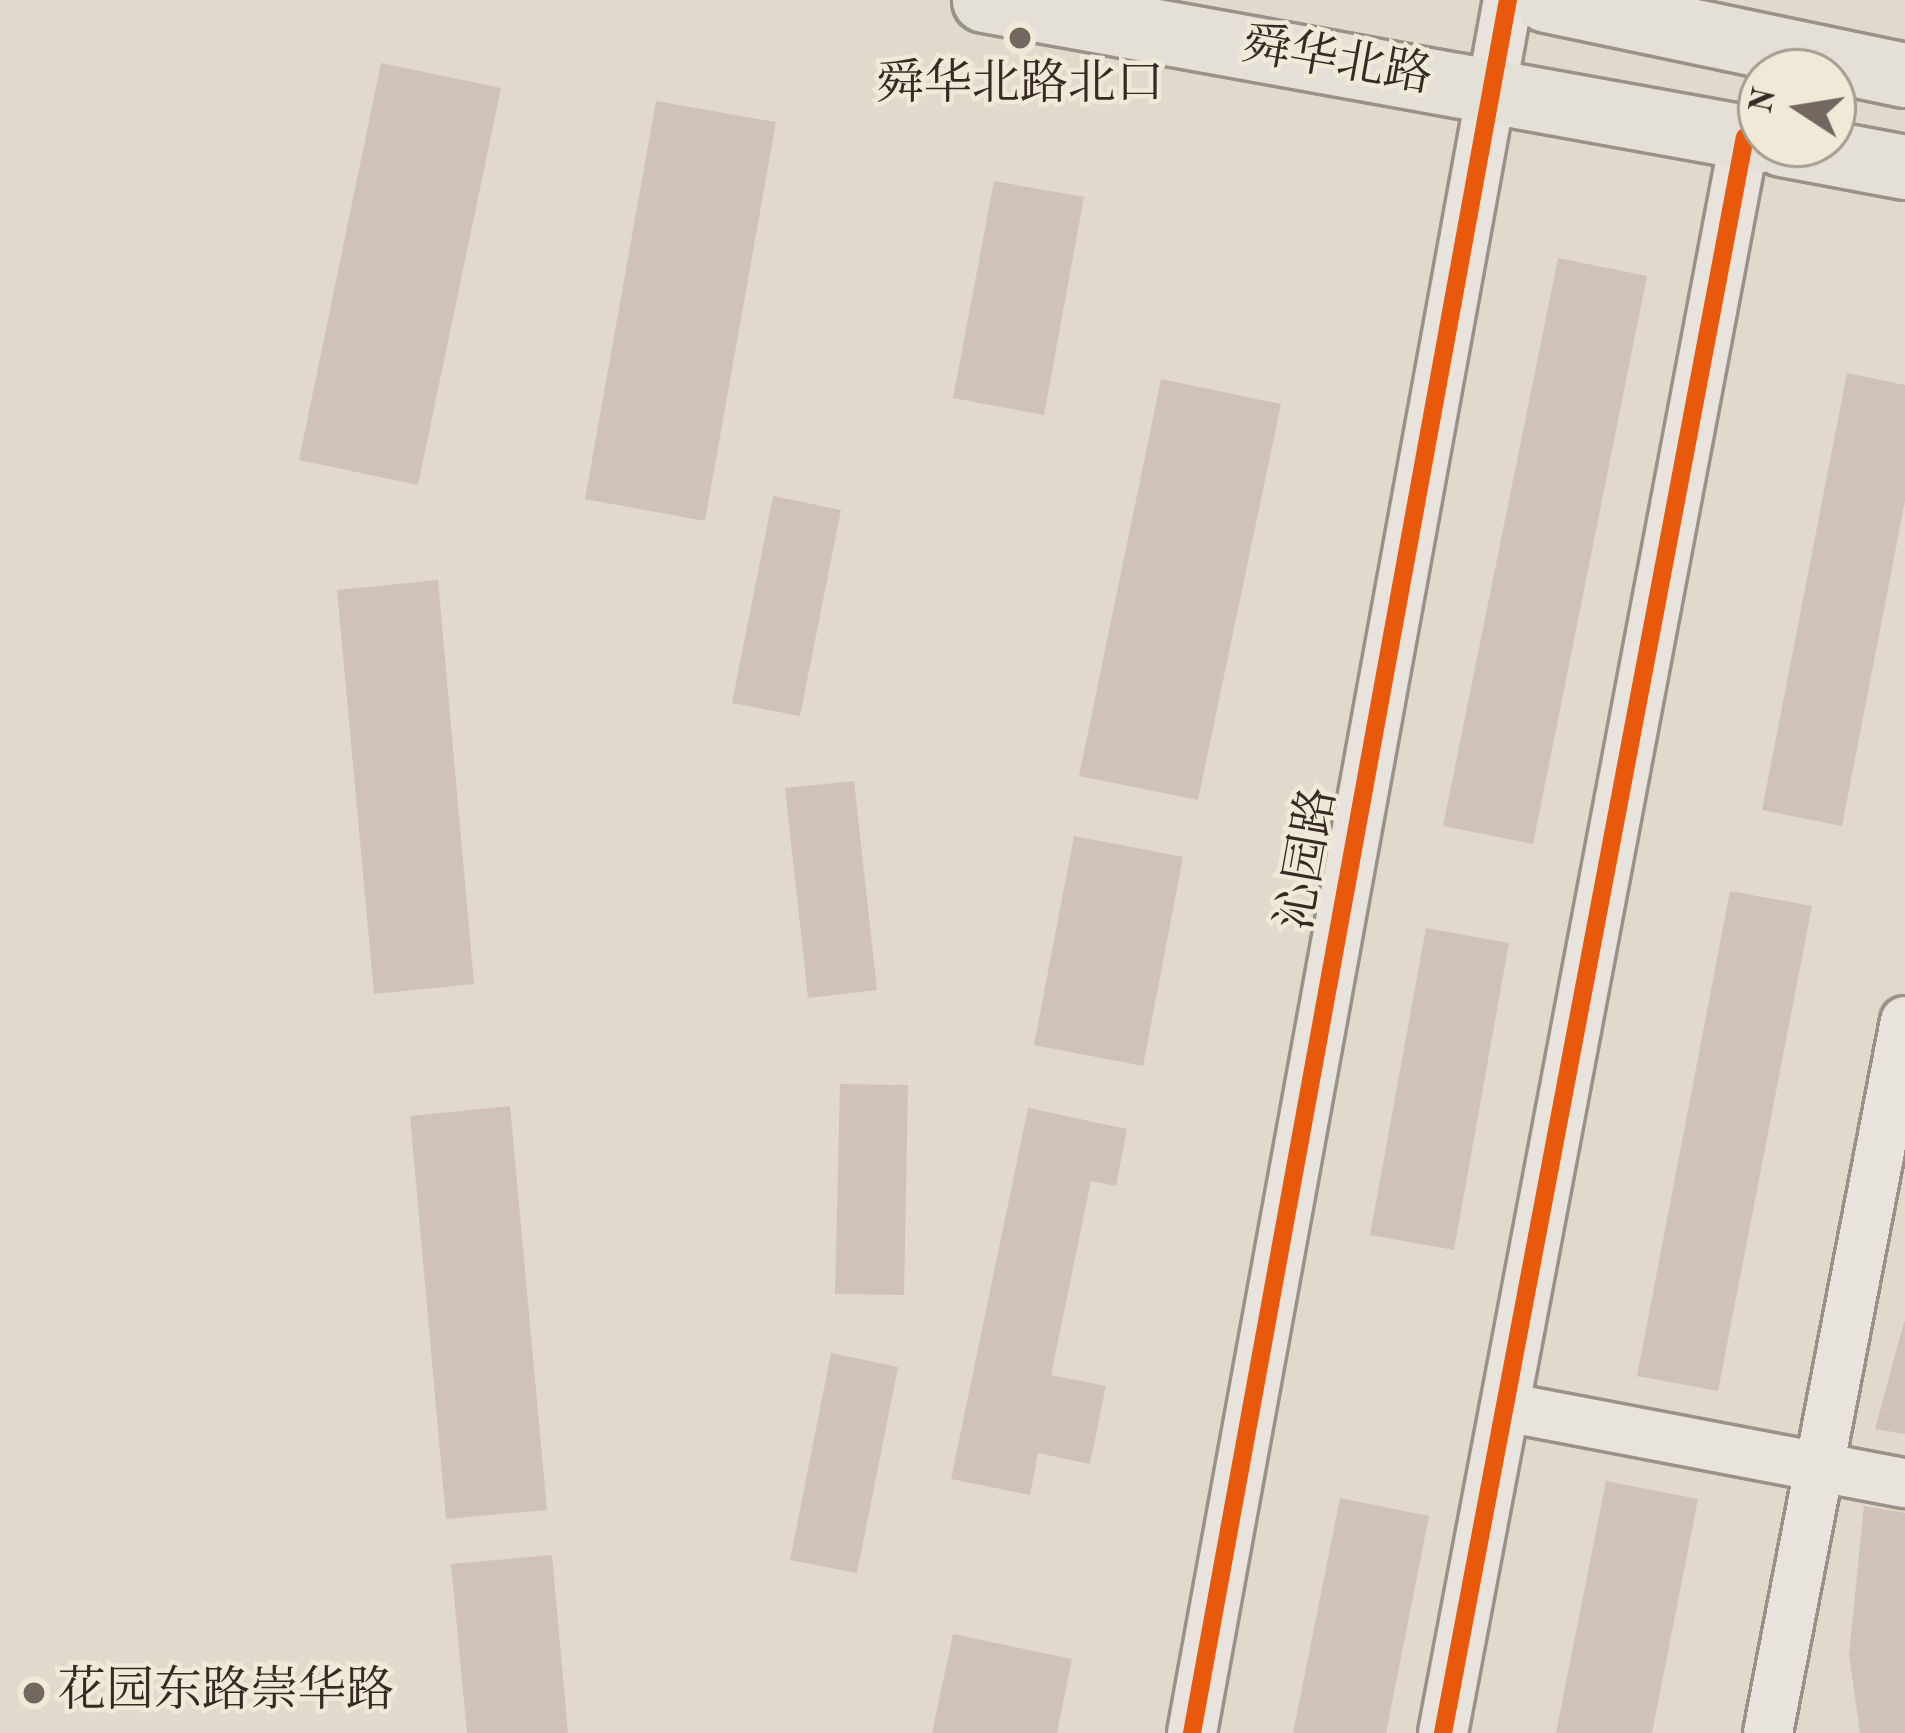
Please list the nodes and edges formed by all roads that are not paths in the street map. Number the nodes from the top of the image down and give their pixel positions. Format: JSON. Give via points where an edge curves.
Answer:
{"nodes":[{"id":1,"x":984,"y":0,"type":"edge"},
{"id":2,"x":1508,"y":0,"type":"edge"},
{"id":3,"x":1546,"y":0,"type":"edge"},
{"id":4,"x":1905,"y":75,"type":"edge"},
{"id":5,"x":1488,"y":88,"type":"junction"},
{"id":6,"x":1737,"y":135,"type":"edge"},
{"id":7,"x":1857,"y":158,"type":"edge"},
{"id":8,"x":1905,"y":167,"type":"edge"},
{"id":9,"x":1757,"y":168,"type":"edge"},
{"id":10,"x":1905,"y":1021,"type":"edge"},
{"id":11,"x":1504,"y":1407,"type":"junction"},
{"id":12,"x":1819,"y":1467,"type":"junction"},
{"id":13,"x":1905,"y":1483,"type":"edge"},
{"id":14,"x":1192,"y":1733,"type":"edge"},
{"id":15,"x":1443,"y":1733,"type":"edge"},
{"id":16,"x":1768,"y":1733,"type":"edge"}],
"edges":[{"from":1,"to":5,"type":"main road","name":"舜华北路"},
{"from":2,"to":5,"type":"street","name":"沁园路"},
{"from":3,"to":4,"type":"main road"},
{"from":5,"to":6,"type":"main road","name":"舜华北路"},
{"from":5,"to":14,"type":"street","name":"沁园路"},
{"from":7,"to":8,"type":"main road","name":"舜华北路"},
{"from":9,"to":11,"type":"street"},
{"from":10,"to":12,"type":"street"},
{"from":11,"to":12,"type":"street"},
{"from":11,"to":15,"type":"street"},
{"from":12,"to":13,"type":"street"},
{"from":12,"to":16,"type":"street"}]}
